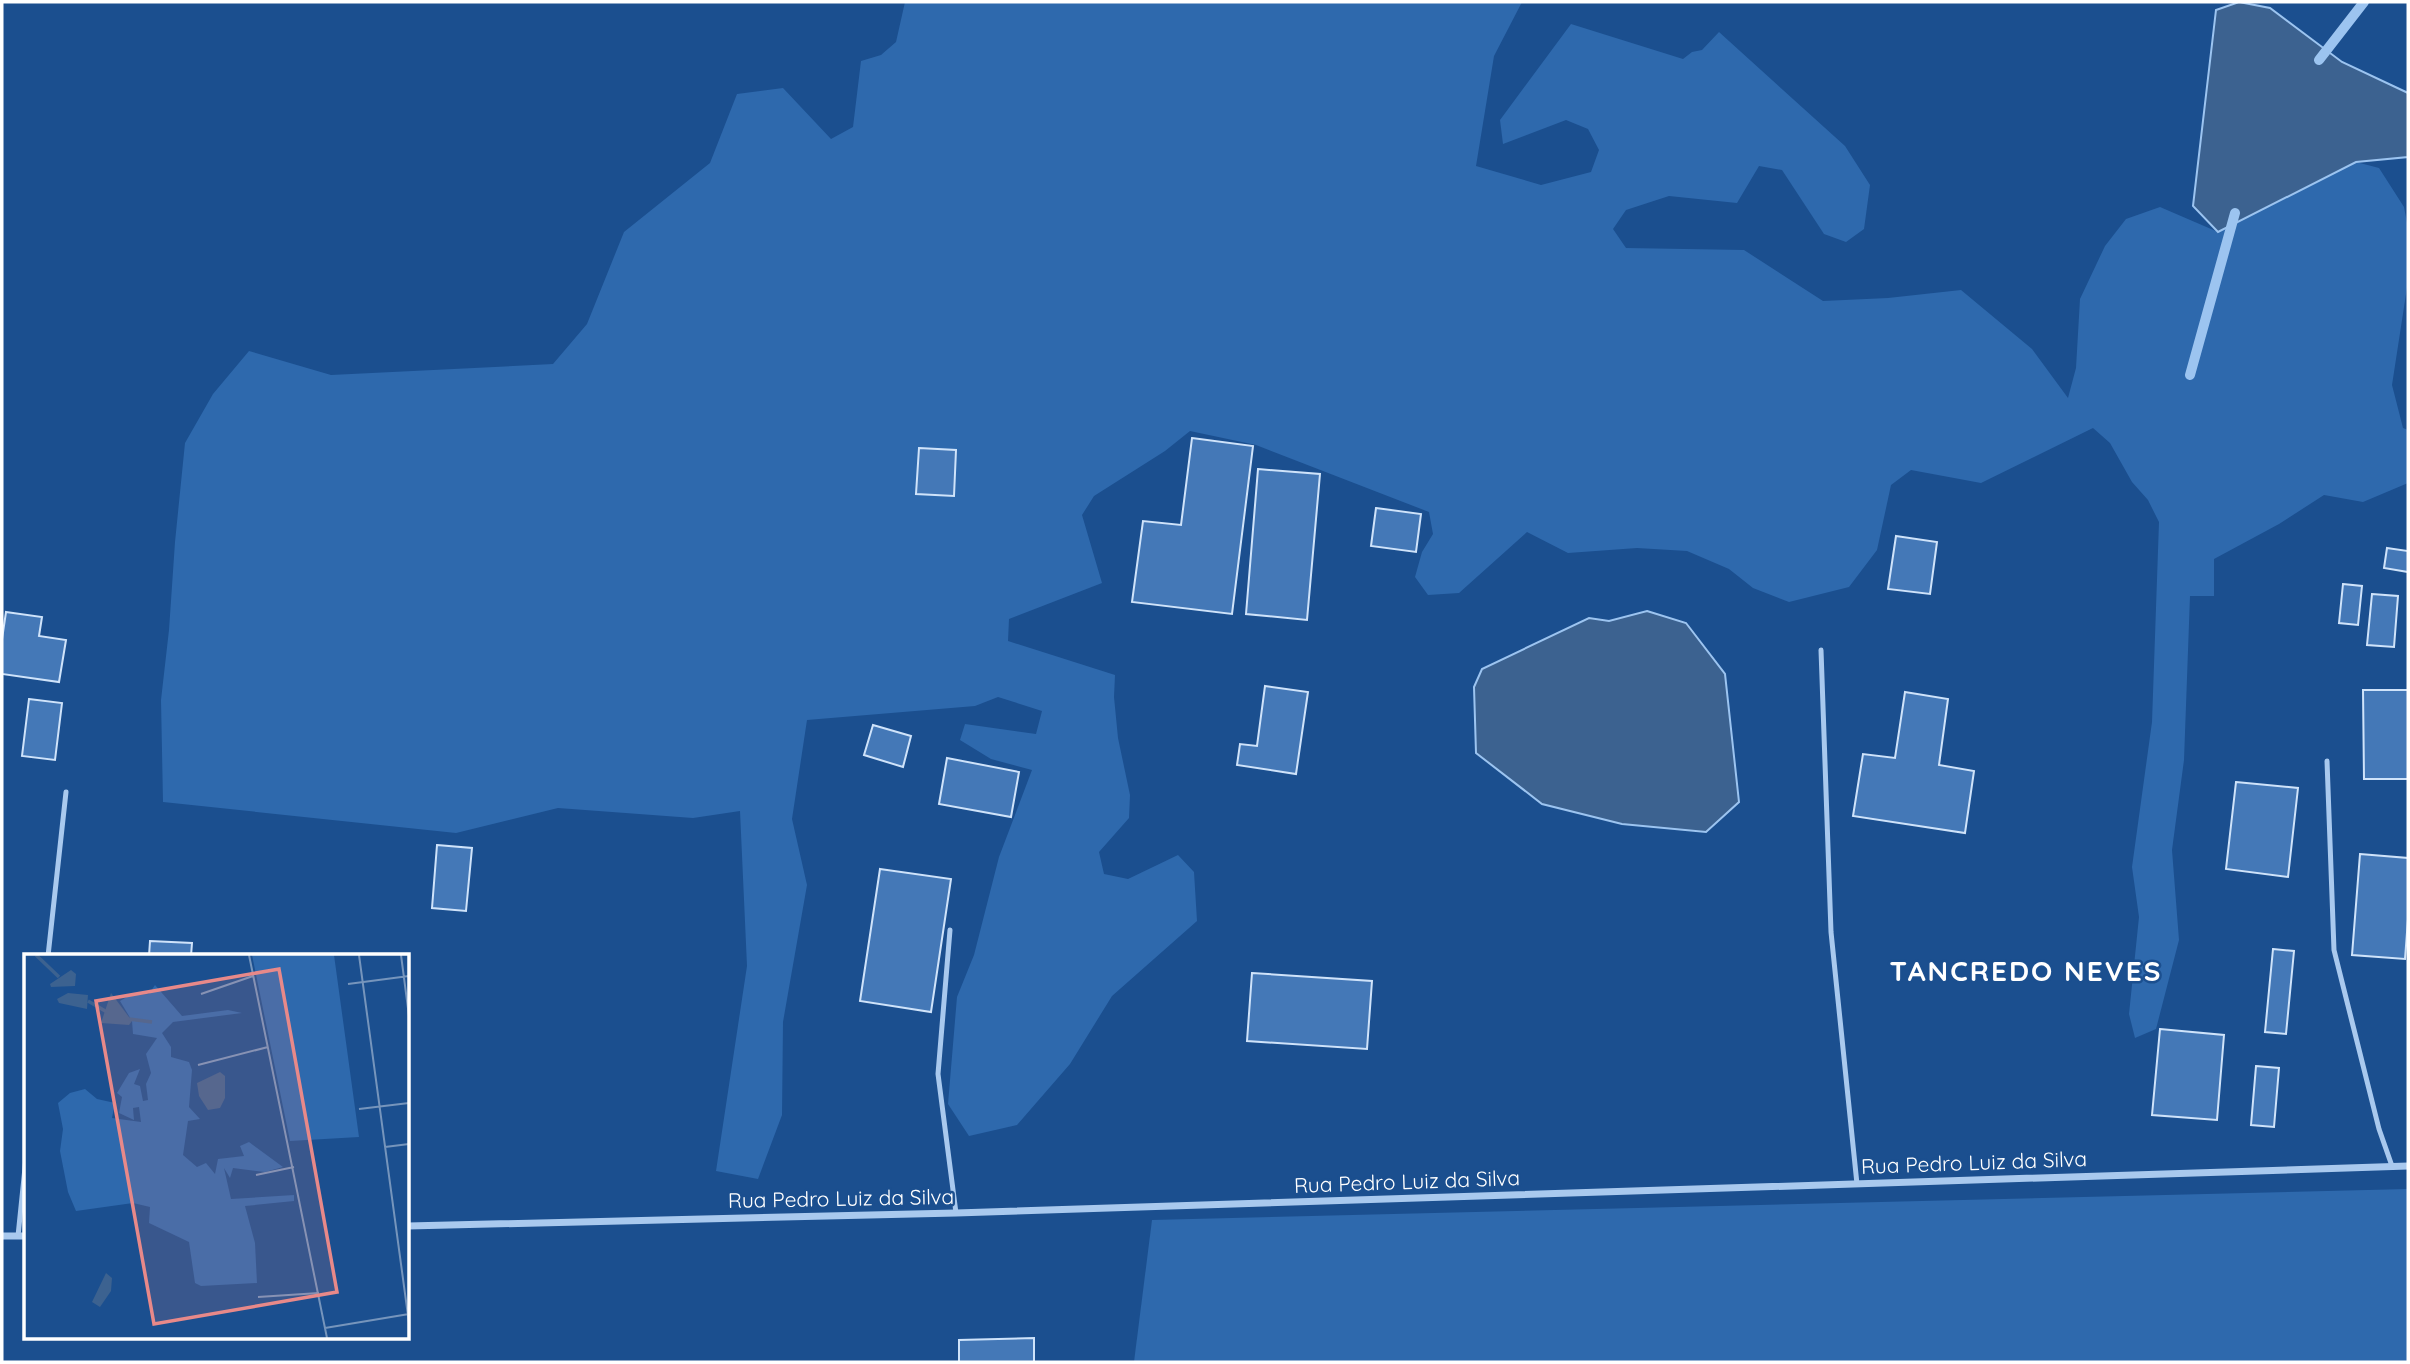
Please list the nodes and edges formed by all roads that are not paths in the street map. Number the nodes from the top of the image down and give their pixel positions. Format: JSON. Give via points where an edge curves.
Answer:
{"nodes":[{"id":1,"x":1822,"y":650,"type":"dead end"},
{"id":2,"x":2327,"y":761,"type":"dead end"},
{"id":3,"x":66,"y":792,"type":"dead end"},
{"id":4,"x":950,"y":930,"type":"dead end"},
{"id":5,"x":48,"y":954,"type":"edge"},
{"id":6,"x":2392,"y":1166,"type":"junction"},
{"id":7,"x":2408,"y":1166,"type":"edge"},
{"id":8,"x":1857,"y":1184,"type":"junction"},
{"id":9,"x":24,"y":1197,"type":"edge"},
{"id":10,"x":956,"y":1213,"type":"junction"},
{"id":11,"x":410,"y":1226,"type":"edge"},
{"id":12,"x":2,"y":1236,"type":"edge"},
{"id":13,"x":22,"y":1236,"type":"edge"}],
"edges":[{"from":1,"to":8,"type":"lane","via":[[1831,932]]},
{"from":2,"to":6,"type":"lane","via":[[2334,950]]},
{"from":3,"to":5,"type":"lane"},
{"from":4,"to":10,"type":"lane","via":[[938,1074]]},
{"from":6,"to":7,"type":"street","name":"Rua Pedro Luiz da Silva"},
{"from":6,"to":8,"type":"street","name":"Rua Pedro Luiz da Silva"},
{"from":8,"to":10,"type":"street","name":"Rua Pedro Luiz da Silva"},
{"from":9,"to":13,"type":"lane"},
{"from":10,"to":11,"type":"street","name":"Rua Pedro Luiz da Silva"},
{"from":12,"to":13,"type":"street"}]}
